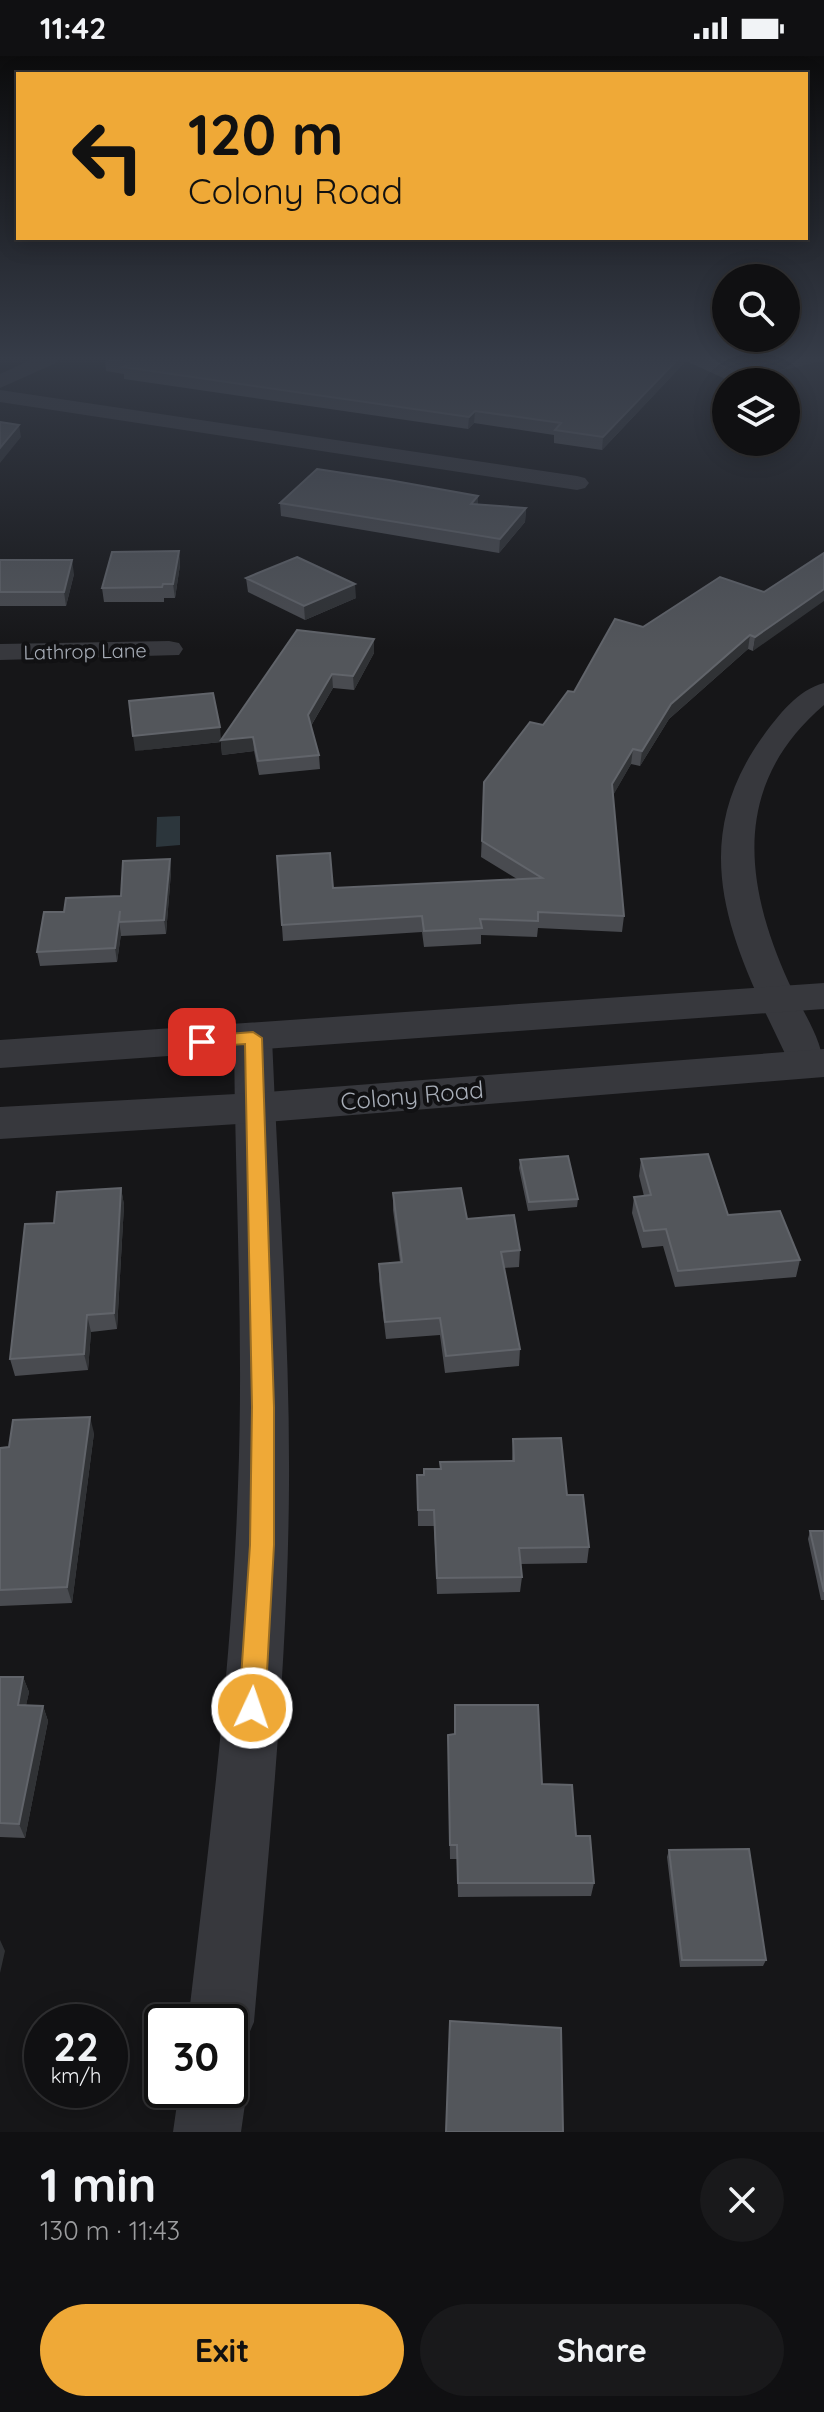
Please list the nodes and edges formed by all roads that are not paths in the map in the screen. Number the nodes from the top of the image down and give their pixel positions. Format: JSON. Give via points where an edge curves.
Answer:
{"nodes":[{"id":1,"x":397,"y":456,"type":"edge"},
{"id":2,"x":577,"y":483,"type":"dead end"},
{"id":3,"x":169,"y":649,"type":"dead end"},
{"id":4,"x":0,"y":652,"type":"edge"},
{"id":5,"x":824,"y":692,"type":"edge"},
{"id":6,"x":824,"y":996,"type":"edge"},
{"id":7,"x":779,"y":999,"type":"junction"},
{"id":8,"x":253,"y":1038,"type":"junction"},
{"id":9,"x":0,"y":1054,"type":"edge"},
{"id":10,"x":817,"y":1064,"type":"edge"},
{"id":11,"x":254,"y":1108,"type":"junction"},
{"id":12,"x":0,"y":1123,"type":"edge"},
{"id":13,"x":223,"y":2004,"type":"edge"},
{"id":14,"x":210,"y":2108,"type":"edge"},
{"id":15,"x":207,"y":2132,"type":"edge"}],
"edges":[{"from":1,"to":2,"type":"street"},
{"from":3,"to":4,"type":"street","name":"Lathrop Lane"},
{"from":5,"to":7,"type":"street","via":[[791,721],[766,755],[746,794],[738,828],[738,896]]},
{"from":6,"to":7,"type":"street"},
{"from":7,"to":8,"type":"street"},
{"from":7,"to":10,"type":"street"},
{"from":8,"to":9,"type":"street"},
{"from":8,"to":11,"type":"street"},
{"from":10,"to":11,"type":"street","name":"Colony Road"},
{"from":11,"to":12,"type":"street","name":"Colony Road"},
{"from":11,"to":13,"type":"street","via":[[262,1545],[249,1757]]},
{"from":14,"to":15,"type":"street"}]}
